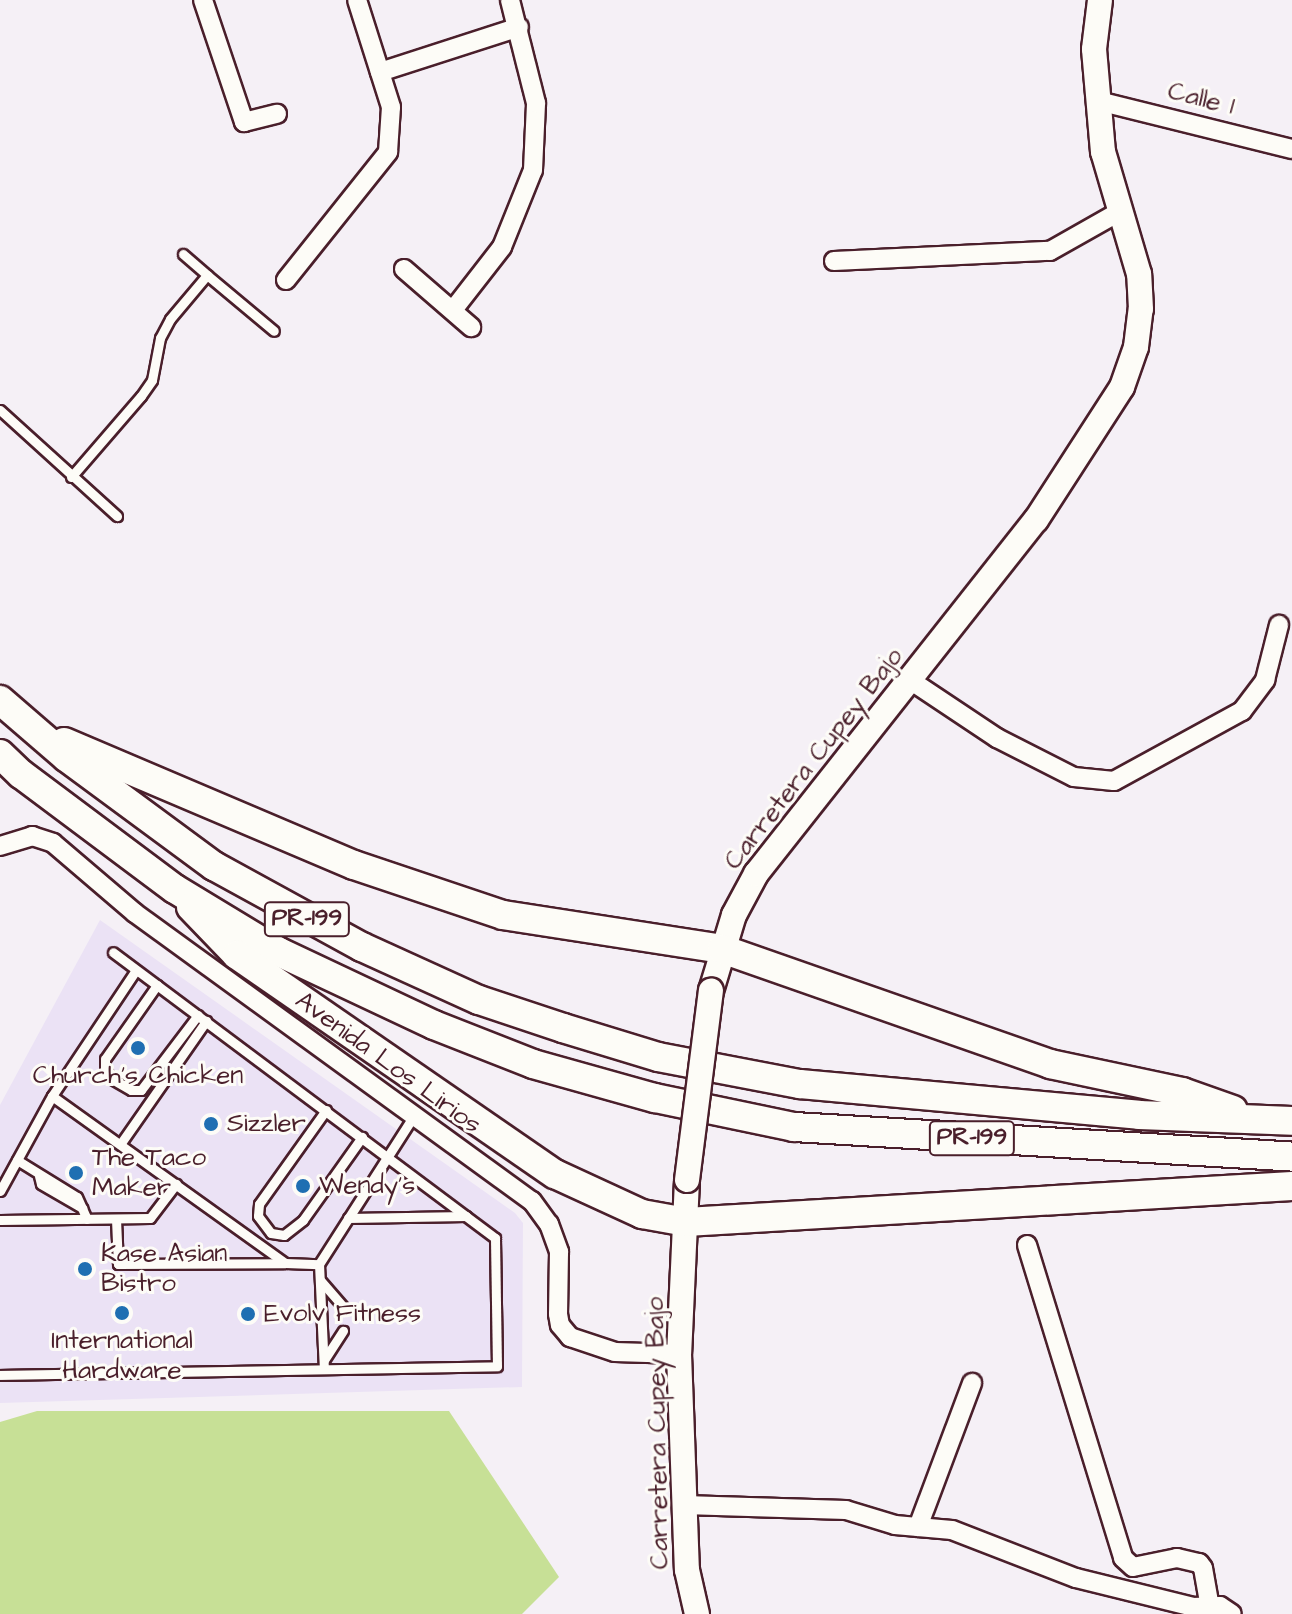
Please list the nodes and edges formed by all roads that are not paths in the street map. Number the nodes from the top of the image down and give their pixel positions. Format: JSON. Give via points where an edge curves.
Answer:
{"nodes":[{"id":1,"x":203,"y":0,"type":"edge"},
{"id":2,"x":357,"y":0,"type":"edge"},
{"id":3,"x":510,"y":0,"type":"edge"},
{"id":4,"x":1100,"y":0,"type":"edge"},
{"id":5,"x":519,"y":27,"type":"junction"},
{"id":6,"x":380,"y":72,"type":"junction"},
{"id":7,"x":1098,"y":101,"type":"junction"},
{"id":8,"x":277,"y":114,"type":"dead end"},
{"id":9,"x":1290,"y":145,"type":"edge"},
{"id":10,"x":1119,"y":212,"type":"junction"},
{"id":11,"x":183,"y":254,"type":"dead end"},
{"id":12,"x":834,"y":261,"type":"dead end"},
{"id":13,"x":404,"y":269,"type":"dead end"},
{"id":14,"x":207,"y":275,"type":"junction"},
{"id":15,"x":286,"y":280,"type":"dead end"},
{"id":16,"x":453,"y":310,"type":"junction"},
{"id":17,"x":471,"y":327,"type":"dead end"},
{"id":18,"x":274,"y":331,"type":"dead end"},
{"id":19,"x":0,"y":410,"type":"edge"},
{"id":20,"x":71,"y":477,"type":"junction"},
{"id":21,"x":117,"y":516,"type":"dead end"},
{"id":22,"x":1279,"y":625,"type":"dead end"},
{"id":23,"x":910,"y":680,"type":"junction"},
{"id":24,"x":0,"y":700,"type":"edge"},
{"id":25,"x":31,"y":728,"type":"junction"},
{"id":26,"x":0,"y":754,"type":"edge"},
{"id":27,"x":0,"y":846,"type":"edge"},
{"id":28,"x":175,"y":889,"type":"junction"},
{"id":29,"x":722,"y":949,"type":"junction"},
{"id":30,"x":113,"y":952,"type":"dead end"},
{"id":31,"x":136,"y":970,"type":"junction"},
{"id":32,"x":157,"y":985,"type":"junction"},
{"id":33,"x":202,"y":1018,"type":"junction"},
{"id":34,"x":52,"y":1096,"type":"junction"},
{"id":35,"x":326,"y":1110,"type":"junction"},
{"id":36,"x":415,"y":1114,"type":"junction"},
{"id":37,"x":1260,"y":1119,"type":"junction"},
{"id":38,"x":1292,"y":1121,"type":"edge"},
{"id":39,"x":362,"y":1137,"type":"junction"},
{"id":40,"x":121,"y":1143,"type":"junction"},
{"id":41,"x":387,"y":1155,"type":"junction"},
{"id":42,"x":1292,"y":1157,"type":"edge"},
{"id":43,"x":17,"y":1160,"type":"junction"},
{"id":44,"x":176,"y":1184,"type":"junction"},
{"id":45,"x":1292,"y":1186,"type":"edge"},
{"id":46,"x":0,"y":1191,"type":"edge"},
{"id":47,"x":466,"y":1216,"type":"junction"},
{"id":48,"x":348,"y":1218,"type":"junction"},
{"id":49,"x":87,"y":1219,"type":"junction"},
{"id":50,"x":116,"y":1219,"type":"junction"},
{"id":51,"x":0,"y":1220,"type":"edge"},
{"id":52,"x":686,"y":1222,"type":"junction"},
{"id":53,"x":1027,"y":1245,"type":"dead end"},
{"id":54,"x":285,"y":1263,"type":"junction"},
{"id":55,"x":319,"y":1264,"type":"junction"},
{"id":56,"x":320,"y":1280,"type":"junction"},
{"id":57,"x":343,"y":1306,"type":"dead end"},
{"id":58,"x":343,"y":1331,"type":"dead end"},
{"id":59,"x":679,"y":1354,"type":"junction"},
{"id":60,"x":324,"y":1364,"type":"junction"},
{"id":61,"x":0,"y":1375,"type":"edge"},
{"id":62,"x":972,"y":1383,"type":"dead end"},
{"id":63,"x":684,"y":1505,"type":"junction"},
{"id":64,"x":918,"y":1527,"type":"junction"},
{"id":65,"x":1210,"y":1607,"type":"junction"},
{"id":66,"x":697,"y":1614,"type":"edge"},
{"id":67,"x":1232,"y":1614,"type":"edge"}],
"edges":[{"from":1,"to":8,"type":"street","via":[[244,122]]},
{"from":2,"to":6,"type":"street"},
{"from":3,"to":5,"type":"street"},
{"from":4,"to":7,"type":"street","name":"Carretera Cupey Bajo","via":[[1094,49]]},
{"from":5,"to":6,"type":"street"},
{"from":5,"to":16,"type":"street","via":[[536,103],[533,170],[502,247]]},
{"from":6,"to":15,"type":"street","via":[[391,107],[388,152]]},
{"from":7,"to":9,"type":"street","name":"Calle 1"},
{"from":7,"to":10,"type":"street","name":"Carretera Cupey Bajo","via":[[1103,152]]},
{"from":10,"to":12,"type":"street","via":[[1050,251]]},
{"from":10,"to":23,"type":"street","name":"Carretera Cupey Bajo","via":[[1139,274],[1141,309],[1136,347],[1122,387],[1036,520]]},
{"from":11,"to":14,"type":"lane"},
{"from":13,"to":16,"type":"street"},
{"from":14,"to":18,"type":"lane"},
{"from":14,"to":20,"type":"lane","via":[[160,338],[152,380]]},
{"from":16,"to":17,"type":"street"},
{"from":19,"to":20,"type":"lane"},
{"from":20,"to":21,"type":"lane"},
{"from":22,"to":23,"type":"street","via":[[1265,680],[1242,711],[1114,781],[1074,777],[997,738]]},
{"from":23,"to":29,"type":"street","name":"Carretera Cupey Bajo","via":[[756,874]]},
{"from":24,"to":25,"type":"main road","number":"PR-199"},
{"from":25,"to":29,"type":"main road","via":[[354,865],[503,915]]},
{"from":25,"to":37,"type":"main road","number":"PR-199","via":[[214,866],[296,913],[479,1000],[563,1028],[658,1057],[800,1084],[1139,1115]]},
{"from":26,"to":28,"type":"main road","number":"PR-199"},
{"from":27,"to":36,"type":"street","name":"Avenida Los Lirios","via":[[32,836],[53,843],[135,913]]},
{"from":28,"to":42,"type":"main road","number":"PR-199","via":[[279,952],[434,1025],[533,1064],[655,1098],[794,1127]]},
{"from":28,"to":52,"type":"main road","via":[[237,955],[555,1174],[642,1214]]},
{"from":29,"to":37,"type":"main road","via":[[1050,1064],[1182,1092]]},
{"from":29,"to":52,"type":"street","name":"Carretera Cupey Bajo","bridge":true,"via":[[711,991]]},
{"from":30,"to":31,"type":"lane"},
{"from":31,"to":32,"type":"lane"},
{"from":31,"to":34,"type":"lane"},
{"from":32,"to":33,"type":"lane"},
{"from":32,"to":33,"type":"lane","via":[[105,1059],[112,1079],[141,1090]]},
{"from":33,"to":35,"type":"lane"},
{"from":33,"to":40,"type":"lane"},
{"from":34,"to":40,"type":"lane"},
{"from":34,"to":43,"type":"lane"},
{"from":35,"to":39,"type":"lane"},
{"from":35,"to":39,"type":"lane","via":[[259,1204],[265,1228],[284,1235],[294,1229]]},
{"from":36,"to":41,"type":"lane"},
{"from":36,"to":59,"type":"street","name":"Avenida Los Lirios","via":[[532,1201],[549,1224],[559,1252],[560,1325],[570,1337],[615,1352]]},
{"from":37,"to":38,"type":"main road","number":"PR-199"},
{"from":39,"to":41,"type":"lane"},
{"from":40,"to":44,"type":"lane"},
{"from":41,"to":47,"type":"lane"},
{"from":41,"to":48,"type":"lane"},
{"from":43,"to":46,"type":"lane"},
{"from":43,"to":49,"type":"lane","via":[[77,1197]]},
{"from":44,"to":50,"type":"lane","via":[[150,1218]]},
{"from":44,"to":54,"type":"lane"},
{"from":45,"to":52,"type":"main road"},
{"from":47,"to":48,"type":"lane"},
{"from":47,"to":60,"type":"lane","via":[[495,1238],[497,1366]]},
{"from":48,"to":55,"type":"lane"},
{"from":49,"to":50,"type":"lane"},
{"from":49,"to":51,"type":"lane"},
{"from":50,"to":54,"type":"lane","via":[[118,1264]]},
{"from":52,"to":59,"type":"street","name":"Carretera Cupey Bajo"},
{"from":53,"to":65,"type":"street","via":[[1123,1558],[1133,1567],[1177,1558],[1199,1563]]},
{"from":54,"to":55,"type":"lane"},
{"from":55,"to":56,"type":"lane"},
{"from":56,"to":57,"type":"lane"},
{"from":56,"to":60,"type":"lane"},
{"from":58,"to":60,"type":"lane"},
{"from":59,"to":63,"type":"street","name":"Carretera Cupey Bajo"},
{"from":60,"to":61,"type":"lane"},
{"from":62,"to":64,"type":"street"},
{"from":63,"to":64,"type":"street","via":[[846,1510]]},
{"from":63,"to":66,"type":"street","name":"Carretera Cupey Bajo","via":[[687,1570]]},
{"from":64,"to":65,"type":"street","via":[[952,1530],[1076,1578]]},
{"from":65,"to":67,"type":"street"}]}
